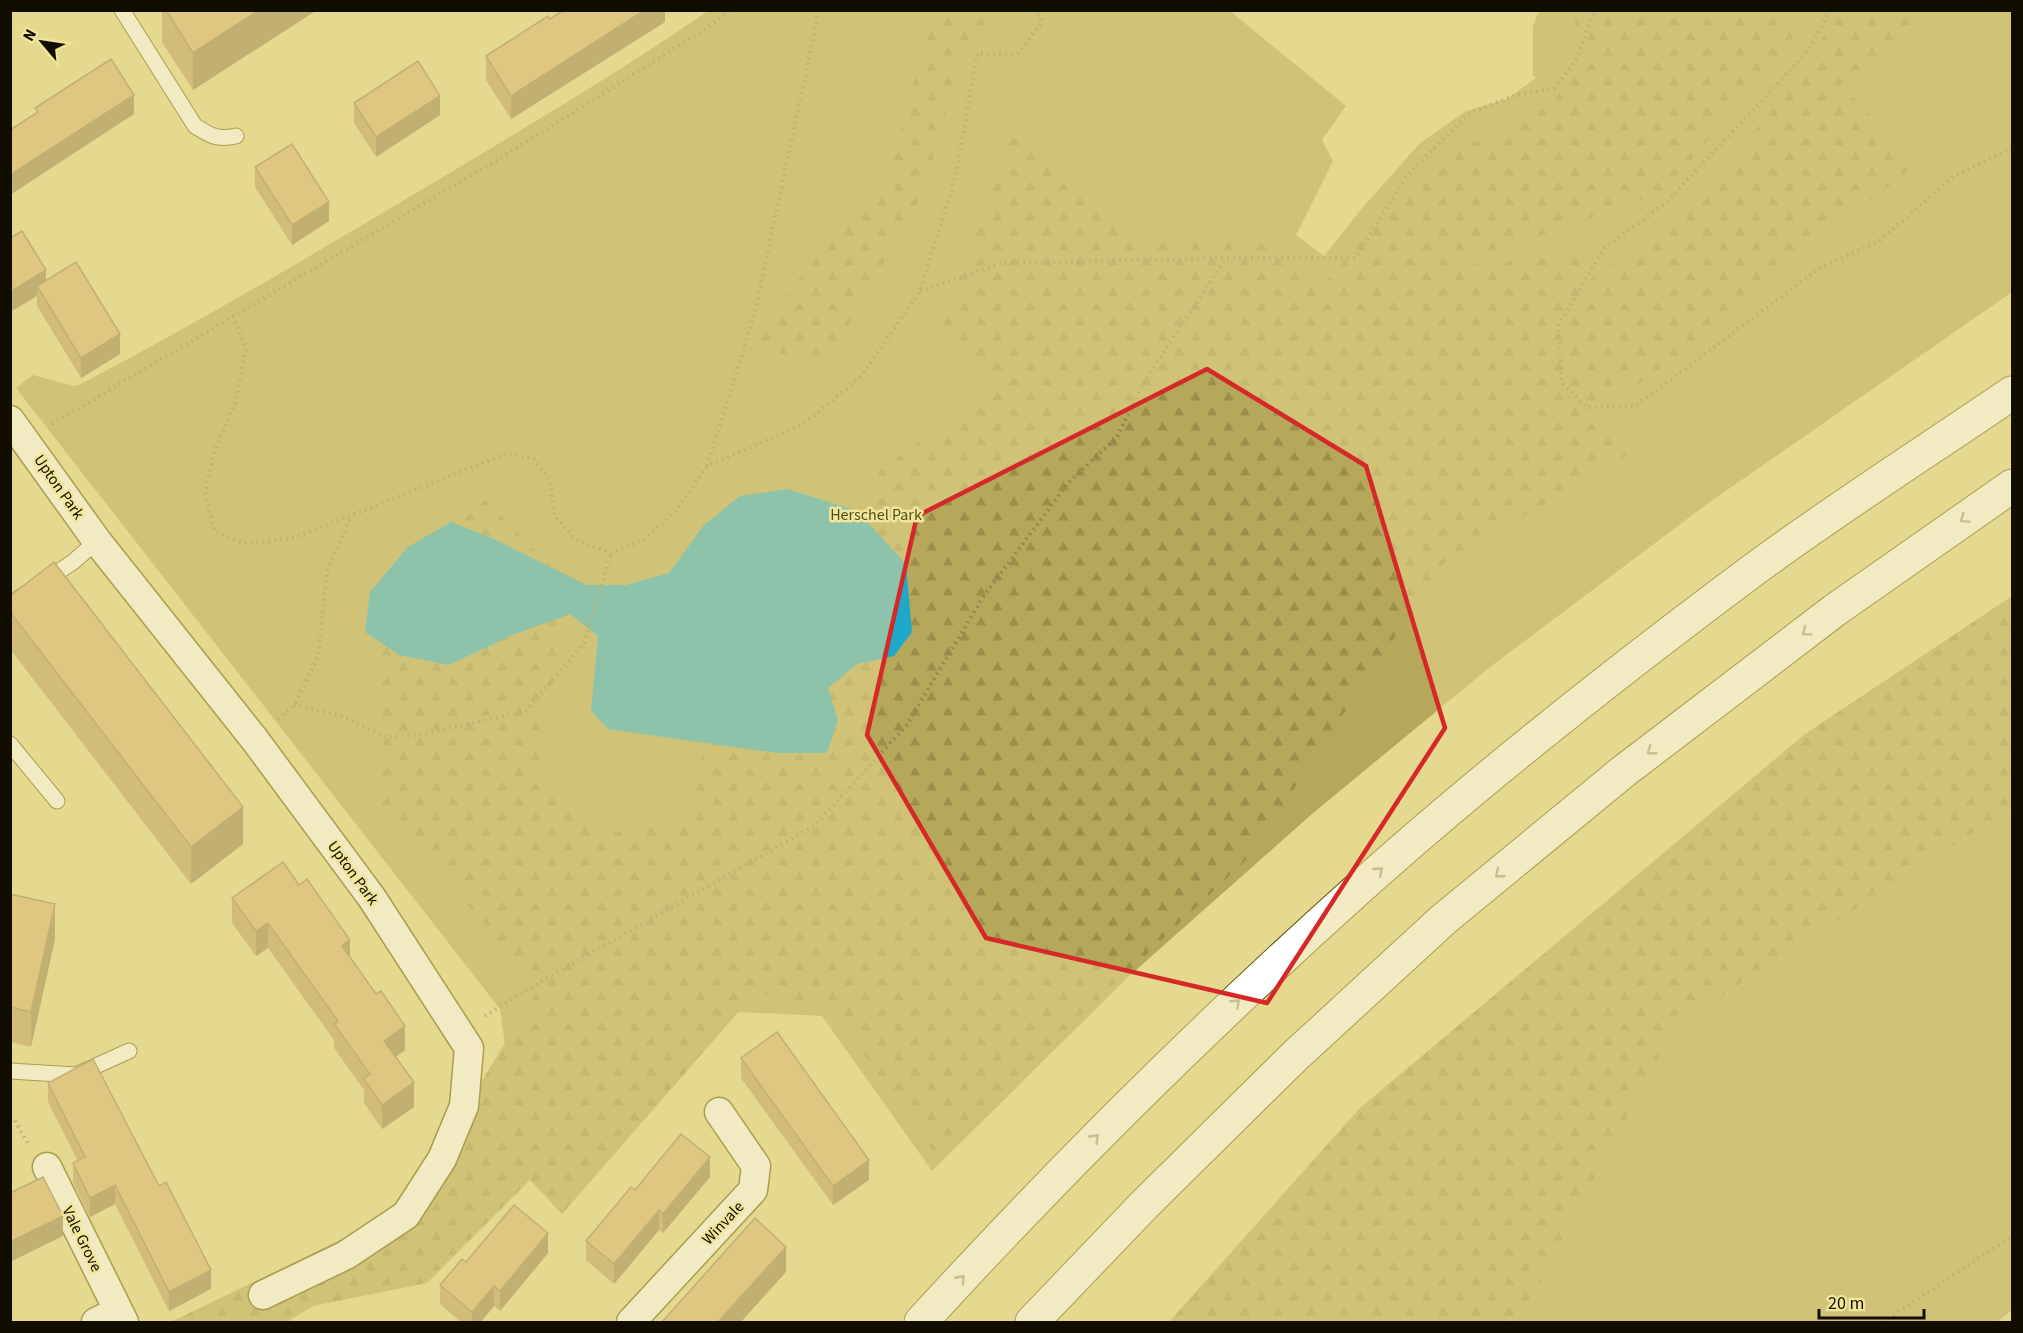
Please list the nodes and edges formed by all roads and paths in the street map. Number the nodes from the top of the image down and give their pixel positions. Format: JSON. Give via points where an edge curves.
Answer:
{"nodes":[{"id":1,"x":122,"y":10,"type":"edge"},
{"id":2,"x":731,"y":10,"type":"edge"},
{"id":3,"x":818,"y":10,"type":"edge"},
{"id":4,"x":1038,"y":10,"type":"edge"},
{"id":5,"x":1594,"y":10,"type":"edge"},
{"id":6,"x":1830,"y":10,"type":"edge"},
{"id":7,"x":236,"y":136,"type":"dead end"},
{"id":8,"x":2013,"y":148,"type":"edge"},
{"id":9,"x":1226,"y":258,"type":"junction"},
{"id":10,"x":920,"y":291,"type":"junction"},
{"id":11,"x":233,"y":316,"type":"junction"},
{"id":12,"x":2013,"y":393,"type":"edge"},
{"id":13,"x":15,"y":432,"type":"edge"},
{"id":14,"x":708,"y":466,"type":"junction"},
{"id":15,"x":2013,"y":486,"type":"edge"},
{"id":16,"x":351,"y":515,"type":"junction"},
{"id":17,"x":98,"y":541,"type":"junction"},
{"id":18,"x":611,"y":553,"type":"junction"},
{"id":19,"x":10,"y":604,"type":"edge"},
{"id":20,"x":294,"y":705,"type":"junction"},
{"id":21,"x":255,"y":740,"type":"junction"},
{"id":22,"x":10,"y":744,"type":"edge"},
{"id":23,"x":57,"y":801,"type":"dead end"},
{"id":24,"x":459,"y":1032,"type":"junction"},
{"id":25,"x":129,"y":1051,"type":"dead end"},
{"id":26,"x":10,"y":1071,"type":"edge"},
{"id":27,"x":719,"y":1113,"type":"dead end"},
{"id":28,"x":47,"y":1167,"type":"dead end"},
{"id":29,"x":2013,"y":1236,"type":"edge"},
{"id":30,"x":263,"y":1295,"type":"dead end"},
{"id":31,"x":113,"y":1319,"type":"edge"},
{"id":32,"x":632,"y":1323,"type":"edge"},
{"id":33,"x":921,"y":1323,"type":"edge"},
{"id":34,"x":1032,"y":1323,"type":"edge"},
{"id":35,"x":1883,"y":1323,"type":"edge"}],
"edges":[{"from":1,"to":7,"type":"lane","via":[[195,126],[222,139]]},
{"from":2,"to":11,"type":"path","via":[[507,154]]},
{"from":3,"to":14,"type":"path","via":[[754,316]]},
{"from":4,"to":10,"type":"path","via":[[1042,22],[1018,53],[977,54],[956,175]]},
{"from":5,"to":9,"type":"path","via":[[1577,58],[1556,88],[1516,95],[1468,114],[1408,173],[1355,258]]},
{"from":6,"to":8,"type":"path","via":[[1809,50],[1666,203],[1604,248],[1558,326],[1562,383],[1588,408],[1637,405],[1818,270],[1879,241],[1954,176]]},
{"from":9,"to":10,"type":"path","via":[[1002,263]]},
{"from":9,"to":24,"type":"path","via":[[1144,382],[1118,437],[1069,482],[983,597],[906,726],[814,826]]},
{"from":10,"to":14,"type":"path","via":[[862,375],[804,424]]},
{"from":11,"to":13,"type":"path","via":[[74,410]]},
{"from":11,"to":16,"type":"path","via":[[246,348],[236,400],[213,455],[205,494],[215,532],[247,544],[294,538]]},
{"from":33,"to":12,"type":"highway","one_way":true,"via":[[1118,1115],[1357,890],[1481,783],[1759,566]]},
{"from":13,"to":17,"type":"street","name":"Upton Park"},
{"from":14,"to":18,"type":"path","via":[[675,512],[645,539]]},
{"from":15,"to":34,"type":"highway","one_way":true,"via":[[1835,610],[1624,771],[1443,919],[1296,1055],[1145,1204]]},
{"from":16,"to":18,"type":"path","via":[[508,453],[534,459],[550,480],[554,515],[575,539]]},
{"from":16,"to":20,"type":"path","via":[[327,571],[318,657]]},
{"from":17,"to":19,"type":"lane"},
{"from":17,"to":21,"type":"street","name":"Upton Park"},
{"from":18,"to":20,"type":"path","via":[[585,642],[526,711],[424,734],[386,737],[339,716]]},
{"from":20,"to":21,"type":"path"},
{"from":21,"to":24,"type":"street","name":"Upton Park","via":[[372,897]]},
{"from":22,"to":23,"type":"lane"},
{"from":24,"to":30,"type":"street","name":"Upton Park","via":[[469,1048],[465,1106],[442,1159],[406,1215],[346,1256]]},
{"from":25,"to":26,"type":"lane","via":[[76,1075]]},
{"from":27,"to":32,"type":"street","name":"Winvale","via":[[756,1166],[753,1190]]},
{"from":28,"to":31,"type":"street","name":"Vale Grove"},
{"from":29,"to":35,"type":"path"}]}
